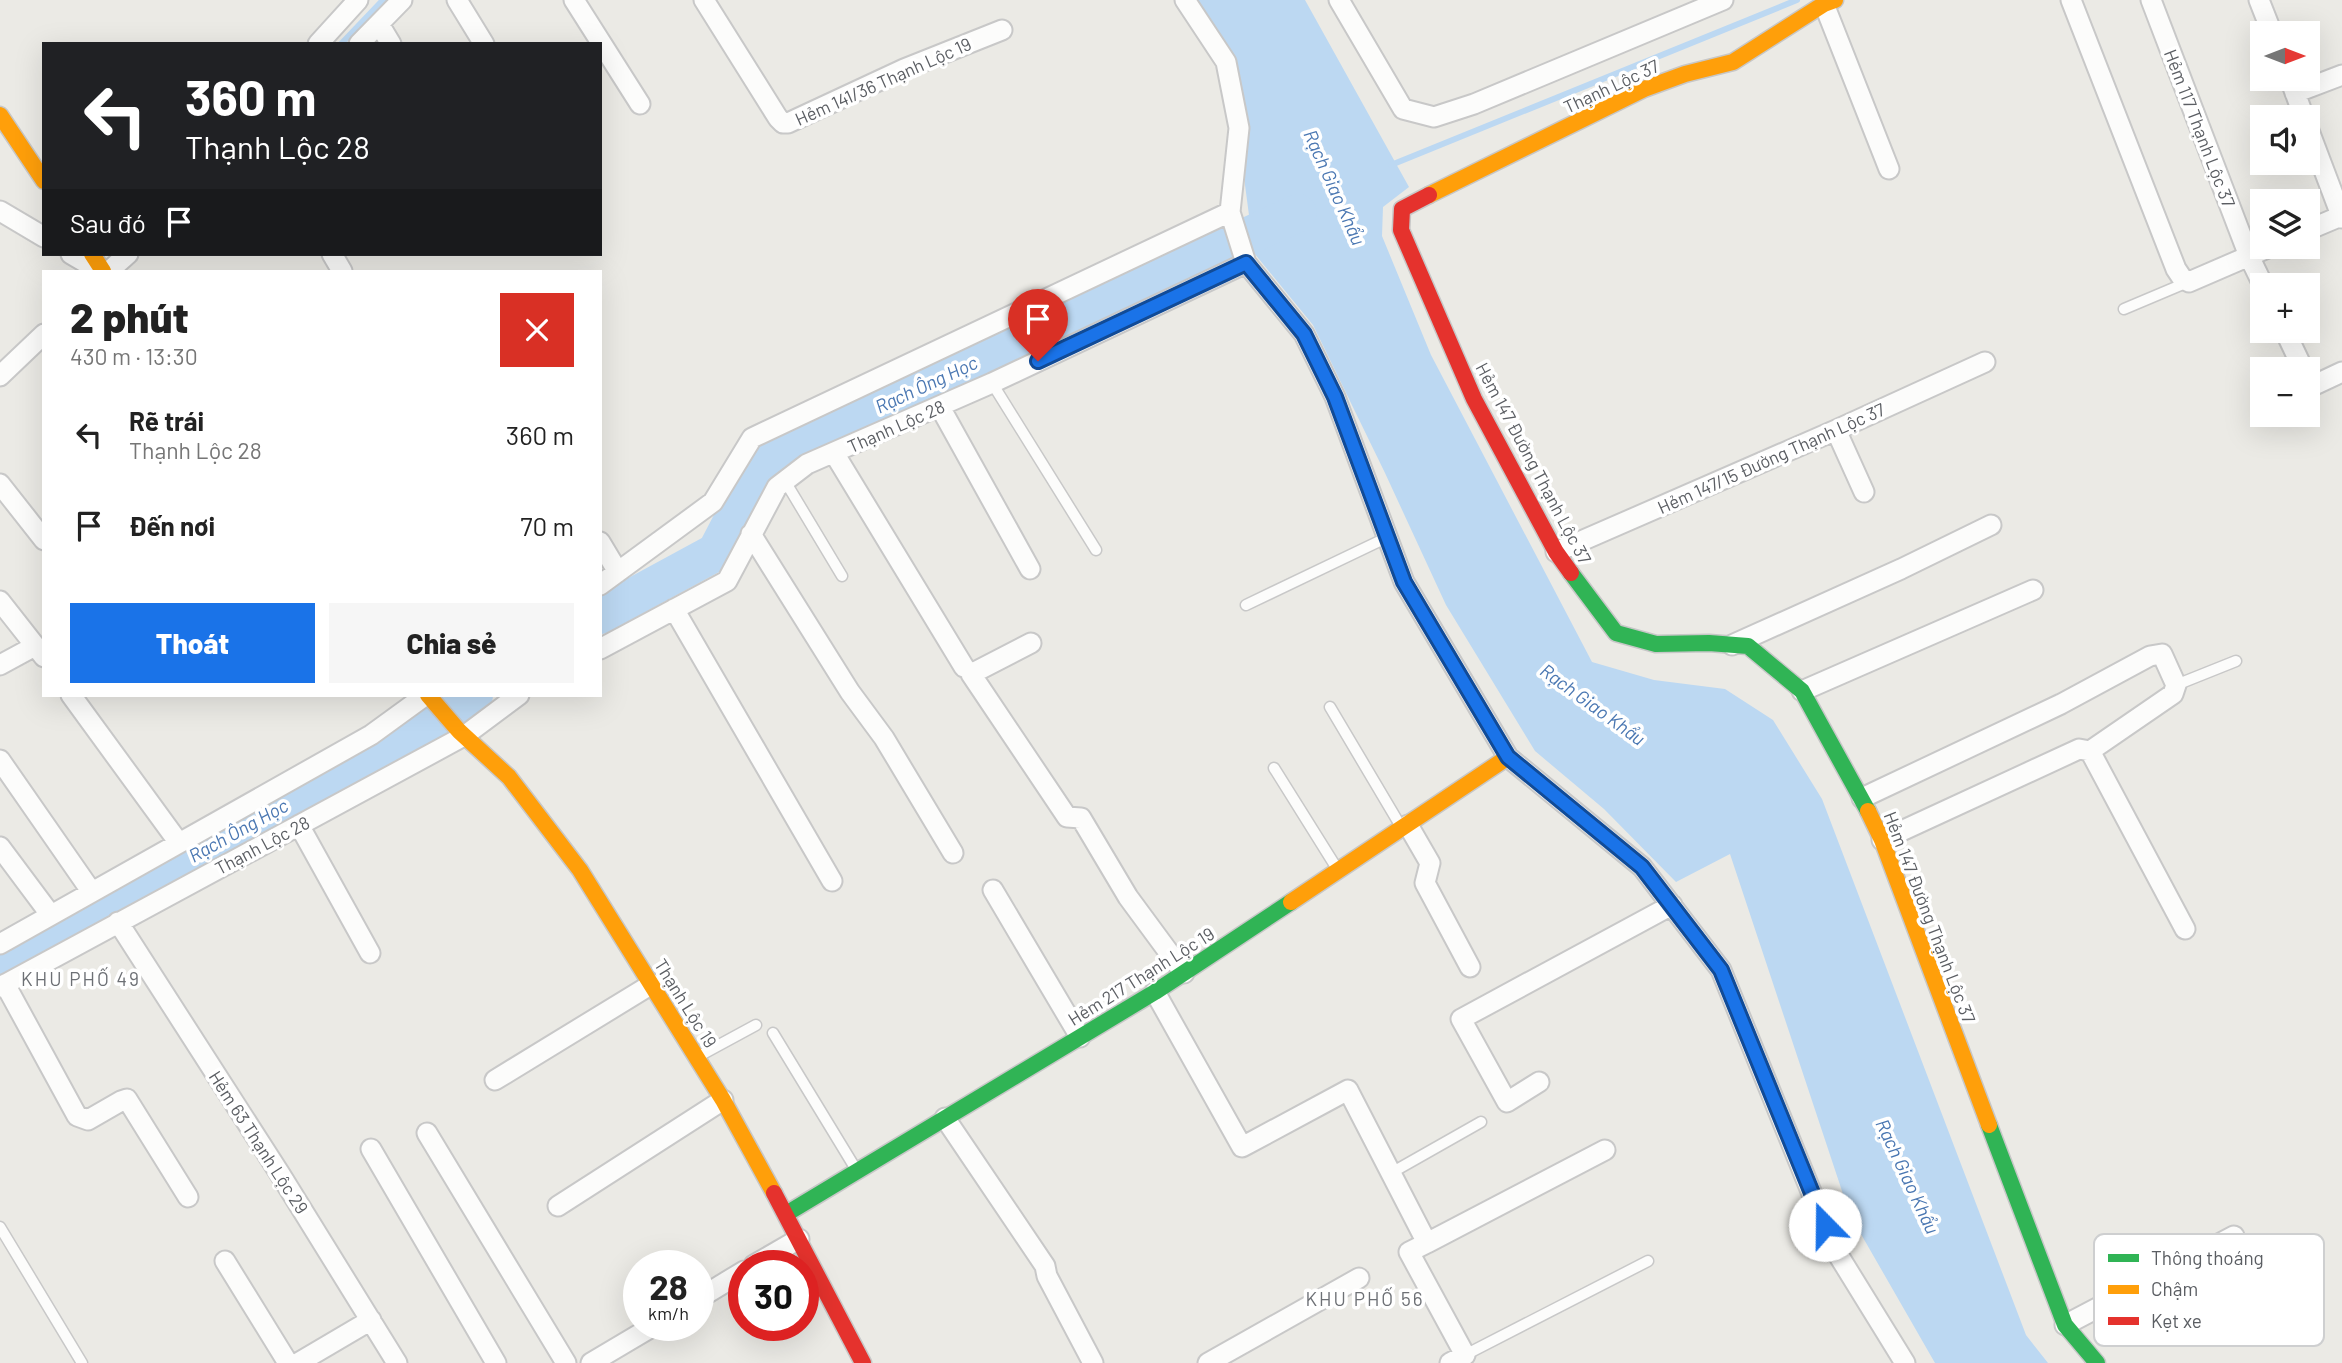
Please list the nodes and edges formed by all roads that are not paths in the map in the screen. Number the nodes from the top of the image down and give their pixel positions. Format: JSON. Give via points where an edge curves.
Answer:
{"nodes":[{"id":1,"x":358,"y":0,"type":"edge"},
{"id":2,"x":402,"y":0,"type":"edge"},
{"id":3,"x":457,"y":0,"type":"edge"},
{"id":4,"x":574,"y":0,"type":"edge"},
{"id":5,"x":704,"y":0,"type":"edge"},
{"id":6,"x":1185,"y":0,"type":"edge"},
{"id":7,"x":1339,"y":0,"type":"edge"},
{"id":8,"x":1723,"y":0,"type":"edge"},
{"id":9,"x":2070,"y":0,"type":"edge"},
{"id":10,"x":2151,"y":0,"type":"edge"},
{"id":11,"x":2259,"y":0,"type":"edge"},
{"id":12,"x":1829,"y":2,"type":"edge"},
{"id":13,"x":2267,"y":21,"type":"edge"},
{"id":14,"x":379,"y":24,"type":"junction"},
{"id":15,"x":1002,"y":30,"type":"dead end"},
{"id":16,"x":320,"y":42,"type":"edge"},
{"id":17,"x":361,"y":42,"type":"edge"},
{"id":18,"x":390,"y":42,"type":"edge"},
{"id":19,"x":483,"y":42,"type":"edge"},
{"id":20,"x":601,"y":42,"type":"edge"},
{"id":21,"x":602,"y":44,"type":"edge"},
{"id":22,"x":2342,"y":75,"type":"edge"},
{"id":23,"x":2320,"y":80,"type":"edge"},
{"id":24,"x":640,"y":104,"type":"dead end"},
{"id":25,"x":0,"y":115,"type":"edge"},
{"id":26,"x":2320,"y":159,"type":"edge"},
{"id":27,"x":1889,"y":169,"type":"dead end"},
{"id":28,"x":42,"y":178,"type":"edge"},
{"id":29,"x":1402,"y":209,"type":"joint"},
{"id":30,"x":0,"y":211,"type":"edge"},
{"id":31,"x":1230,"y":212,"type":"junction"},
{"id":32,"x":2342,"y":217,"type":"edge"},
{"id":33,"x":2320,"y":225,"type":"edge"},
{"id":34,"x":42,"y":236,"type":"edge"},
{"id":35,"x":75,"y":256,"type":"edge"},
{"id":36,"x":126,"y":256,"type":"edge"},
{"id":37,"x":2249,"y":256,"type":"junction"},
{"id":38,"x":1246,"y":263,"type":"junction"},
{"id":39,"x":100,"y":270,"type":"edge"},
{"id":40,"x":109,"y":270,"type":"edge"},
{"id":41,"x":2257,"y":273,"type":"edge"},
{"id":42,"x":2189,"y":282,"type":"junction"},
{"id":43,"x":2124,"y":309,"type":"dead end"},
{"id":44,"x":42,"y":336,"type":"edge"},
{"id":45,"x":1986,"y":362,"type":"dead end"},
{"id":46,"x":2342,"y":372,"type":"edge"},
{"id":47,"x":0,"y":376,"type":"edge"},
{"id":48,"x":2320,"y":378,"type":"edge"},
{"id":49,"x":992,"y":383,"type":"junction"},
{"id":50,"x":940,"y":407,"type":"junction"},
{"id":51,"x":1836,"y":430,"type":"junction"},
{"id":52,"x":834,"y":453,"type":"junction"},
{"id":53,"x":785,"y":481,"type":"junction"},
{"id":54,"x":0,"y":484,"type":"edge"},
{"id":55,"x":1864,"y":492,"type":"dead end"},
{"id":56,"x":1991,"y":525,"type":"dead end"},
{"id":57,"x":751,"y":534,"type":"junction"},
{"id":58,"x":42,"y":537,"type":"edge"},
{"id":59,"x":1388,"y":537,"type":"junction"},
{"id":60,"x":602,"y":545,"type":"edge"},
{"id":61,"x":1096,"y":550,"type":"dead end"},
{"id":62,"x":1556,"y":552,"type":"junction"},
{"id":63,"x":1030,"y":569,"type":"dead end"},
{"id":64,"x":618,"y":572,"type":"junction"},
{"id":65,"x":842,"y":576,"type":"dead end"},
{"id":66,"x":602,"y":584,"type":"edge"},
{"id":67,"x":2033,"y":590,"type":"dead end"},
{"id":68,"x":0,"y":601,"type":"edge"},
{"id":69,"x":1246,"y":605,"type":"dead end"},
{"id":70,"x":674,"y":609,"type":"junction"},
{"id":71,"x":1031,"y":643,"type":"dead end"},
{"id":72,"x":1731,"y":645,"type":"junction"},
{"id":73,"x":602,"y":648,"type":"edge"},
{"id":74,"x":39,"y":652,"type":"edge"},
{"id":75,"x":2236,"y":661,"type":"dead end"},
{"id":76,"x":0,"y":665,"type":"edge"},
{"id":77,"x":964,"y":667,"type":"dead end"},
{"id":78,"x":2176,"y":685,"type":"junction"},
{"id":79,"x":1802,"y":691,"type":"junction"},
{"id":80,"x":72,"y":697,"type":"edge"},
{"id":81,"x":429,"y":697,"type":"edge"},
{"id":82,"x":516,"y":697,"type":"edge"},
{"id":83,"x":1330,"y":707,"type":"dead end"},
{"id":84,"x":462,"y":733,"type":"junction"},
{"id":85,"x":2090,"y":751,"type":"junction"},
{"id":86,"x":1508,"y":757,"type":"junction"},
{"id":87,"x":0,"y":760,"type":"edge"},
{"id":88,"x":1274,"y":768,"type":"dead end"},
{"id":89,"x":1862,"y":798,"type":"junction"},
{"id":90,"x":299,"y":825,"type":"junction"},
{"id":91,"x":1407,"y":828,"type":"junction"},
{"id":92,"x":1882,"y":840,"type":"junction"},
{"id":93,"x":179,"y":842,"type":"junction"},
{"id":94,"x":0,"y":847,"type":"edge"},
{"id":95,"x":953,"y":853,"type":"dead end"},
{"id":96,"x":1338,"y":870,"type":"junction"},
{"id":97,"x":831,"y":881,"type":"dead end"},
{"id":98,"x":993,"y":890,"type":"dead end"},
{"id":99,"x":91,"y":891,"type":"junction"},
{"id":100,"x":1671,"y":905,"type":"junction"},
{"id":101,"x":50,"y":914,"type":"junction"},
{"id":102,"x":118,"y":922,"type":"junction"},
{"id":103,"x":2185,"y":929,"type":"dead end"},
{"id":104,"x":0,"y":944,"type":"edge"},
{"id":105,"x":370,"y":953,"type":"dead end"},
{"id":106,"x":1471,"y":967,"type":"dead end"},
{"id":107,"x":1184,"y":973,"type":"junction"},
{"id":108,"x":652,"y":984,"type":"junction"},
{"id":109,"x":2,"y":985,"type":"edge"},
{"id":110,"x":1155,"y":992,"type":"junction"},
{"id":111,"x":757,"y":1025,"type":"dead end"},
{"id":112,"x":774,"y":1033,"type":"dead end"},
{"id":113,"x":1080,"y":1037,"type":"junction"},
{"id":114,"x":697,"y":1058,"type":"junction"},
{"id":115,"x":495,"y":1080,"type":"dead end"},
{"id":116,"x":1539,"y":1082,"type":"dead end"},
{"id":117,"x":723,"y":1100,"type":"junction"},
{"id":118,"x":946,"y":1118,"type":"junction"},
{"id":119,"x":1481,"y":1122,"type":"dead end"},
{"id":120,"x":427,"y":1133,"type":"dead end"},
{"id":121,"x":371,"y":1149,"type":"dead end"},
{"id":122,"x":1605,"y":1150,"type":"dead end"},
{"id":123,"x":857,"y":1171,"type":"junction"},
{"id":124,"x":1391,"y":1174,"type":"junction"},
{"id":125,"x":188,"y":1197,"type":"dead end"},
{"id":126,"x":558,"y":1206,"type":"dead end"},
{"id":127,"x":786,"y":1214,"type":"junction"},
{"id":128,"x":0,"y":1227,"type":"edge"},
{"id":129,"x":799,"y":1239,"type":"junction"},
{"id":130,"x":1427,"y":1243,"type":"junction"},
{"id":131,"x":780,"y":1250,"type":"edge"},
{"id":132,"x":225,"y":1261,"type":"dead end"},
{"id":133,"x":1648,"y":1261,"type":"dead end"},
{"id":134,"x":1359,"y":1278,"type":"dead end"},
{"id":135,"x":2094,"y":1310,"type":"edge"},
{"id":136,"x":371,"y":1320,"type":"junction"},
{"id":137,"x":2065,"y":1325,"type":"junction"},
{"id":138,"x":628,"y":1341,"type":"edge"},
{"id":139,"x":1457,"y":1359,"type":"edge"},
{"id":140,"x":82,"y":1363,"type":"edge"},
{"id":141,"x":288,"y":1363,"type":"edge"},
{"id":142,"x":298,"y":1363,"type":"edge"},
{"id":143,"x":397,"y":1363,"type":"edge"},
{"id":144,"x":496,"y":1363,"type":"edge"},
{"id":145,"x":566,"y":1363,"type":"edge"},
{"id":146,"x":591,"y":1363,"type":"edge"},
{"id":147,"x":863,"y":1363,"type":"edge"},
{"id":148,"x":1093,"y":1363,"type":"edge"},
{"id":149,"x":1208,"y":1363,"type":"edge"},
{"id":150,"x":1905,"y":1363,"type":"edge"},
{"id":151,"x":2097,"y":1363,"type":"edge"}],
"edges":[{"from":1,"to":16,"type":"street"},
{"from":2,"to":14,"type":"street"},
{"from":3,"to":19,"type":"street"},
{"from":4,"to":20,"type":"street"},
{"from":5,"to":15,"type":"street","name":"Hẻm 141/36 Thạnh Lộc 19","via":[[778,118],[788,124],[904,69]]},
{"from":6,"to":31,"type":"street","via":[[1226,62],[1239,128]]},
{"from":7,"to":8,"type":"street","via":[[1403,110],[1434,117]]},
{"from":9,"to":42,"type":"street","via":[[2176,269]]},
{"from":10,"to":37,"type":"street","name":"Hẻm 117 Thạnh Lộc 37"},
{"from":11,"to":13,"type":"street"},
{"from":12,"to":27,"type":"street"},
{"from":12,"to":29,"type":"street","name":"Thạnh Lộc 37","via":[[1733,62],[1644,89]]},
{"from":14,"to":17,"type":"street"},
{"from":14,"to":18,"type":"street"},
{"from":21,"to":24,"type":"street"},
{"from":22,"to":23,"type":"street"},
{"from":25,"to":28,"type":"street"},
{"from":26,"to":32,"type":"street"},
{"from":29,"to":62,"type":"street","name":"Hẻm 147 Đường Thạnh Lộc 37","via":[[1401,229],[1474,399]]},
{"from":30,"to":34,"type":"street"},
{"from":31,"to":38,"type":"street"},
{"from":31,"to":64,"type":"street","via":[[751,438],[713,502]]},
{"from":32,"to":33,"type":"street"},
{"from":35,"to":39,"type":"street"},
{"from":36,"to":40,"type":"street"},
{"from":37,"to":41,"type":"street","name":"Hẻm 117 Thạnh Lộc 37"},
{"from":37,"to":42,"type":"street"},
{"from":38,"to":49,"type":"street","name":"Thạnh Lộc 28"},
{"from":38,"to":59,"type":"street","via":[[1304,334],[1335,397]]},
{"from":42,"to":43,"type":"lane"},
{"from":44,"to":47,"type":"street"},
{"from":45,"to":51,"type":"street","name":"Hẻm 147/15 Đường Thạnh Lộc 37"},
{"from":46,"to":48,"type":"street"},
{"from":49,"to":50,"type":"street","name":"Thạnh Lộc 28"},
{"from":49,"to":61,"type":"lane"},
{"from":50,"to":52,"type":"street","name":"Thạnh Lộc 28"},
{"from":50,"to":63,"type":"street"},
{"from":51,"to":55,"type":"street"},
{"from":51,"to":62,"type":"street","name":"Hẻm 147/15 Đường Thạnh Lộc 37"},
{"from":52,"to":53,"type":"street","name":"Thạnh Lộc 28","via":[[807,464]]},
{"from":52,"to":77,"type":"street"},
{"from":53,"to":57,"type":"street","name":"Thạnh Lộc 28"},
{"from":53,"to":65,"type":"lane"},
{"from":54,"to":58,"type":"street"},
{"from":56,"to":72,"type":"street"},
{"from":57,"to":70,"type":"street","name":"Thạnh Lộc 28","via":[[727,581]]},
{"from":57,"to":95,"type":"street"},
{"from":59,"to":69,"type":"lane"},
{"from":59,"to":86,"type":"street","via":[[1404,582]]},
{"from":60,"to":64,"type":"street"},
{"from":62,"to":72,"type":"street","name":"Hẻm 147 Đường Thạnh Lộc 37","via":[[1616,633],[1656,644]]},
{"from":64,"to":66,"type":"street"},
{"from":67,"to":79,"type":"street"},
{"from":68,"to":74,"type":"street"},
{"from":70,"to":73,"type":"street","name":"Thạnh Lộc 28"},
{"from":70,"to":97,"type":"street"},
{"from":71,"to":107,"type":"street","via":[[971,674],[1067,817],[1081,818],[1128,897]]},
{"from":72,"to":79,"type":"street","name":"Hẻm 147 Đường Thạnh Lộc 37","via":[[1748,646]]},
{"from":74,"to":76,"type":"street"},
{"from":75,"to":78,"type":"lane"},
{"from":78,"to":85,"type":"street","via":[[2174,694]]},
{"from":78,"to":89,"type":"street","via":[[2164,656],[2150,656],[2061,704]]},
{"from":79,"to":89,"type":"street","name":"Hẻm 147 Đường Thạnh Lộc 37"},
{"from":80,"to":93,"type":"street"},
{"from":81,"to":84,"type":"street","name":"Thạnh Lộc 19"},
{"from":81,"to":93,"type":"street","via":[[371,735]]},
{"from":82,"to":84,"type":"street","name":"Thạnh Lộc 28"},
{"from":83,"to":91,"type":"lane"},
{"from":84,"to":90,"type":"street","name":"Thạnh Lộc 28"},
{"from":84,"to":108,"type":"street","name":"Thạnh Lộc 19","via":[[509,777],[580,870]]},
{"from":85,"to":92,"type":"street","via":[[2079,749]]},
{"from":85,"to":103,"type":"street"},
{"from":86,"to":91,"type":"street","name":"Hẻm 217 Thạnh Lộc 19"},
{"from":86,"to":100,"type":"street","via":[[1642,867]]},
{"from":87,"to":99,"type":"street"},
{"from":88,"to":96,"type":"lane"},
{"from":89,"to":92,"type":"street","name":"Hẻm 147 Đường Thạnh Lộc 37"},
{"from":90,"to":102,"type":"street","name":"Thạnh Lộc 28"},
{"from":90,"to":105,"type":"street"},
{"from":91,"to":96,"type":"street","name":"Hẻm 217 Thạnh Lộc 19"},
{"from":91,"to":106,"type":"street","via":[[1430,863],[1426,883]]},
{"from":92,"to":137,"type":"street","name":"Hẻm 147 Đường Thạnh Lộc 37"},
{"from":93,"to":99,"type":"street"},
{"from":94,"to":101,"type":"street"},
{"from":96,"to":107,"type":"street","name":"Hẻm 217 Thạnh Lộc 19"},
{"from":98,"to":113,"type":"street"},
{"from":99,"to":101,"type":"street"},
{"from":100,"to":116,"type":"street","via":[[1461,1019],[1507,1102]]},
{"from":100,"to":150,"type":"street","via":[[1721,970],[1834,1248]]},
{"from":101,"to":104,"type":"street"},
{"from":102,"to":109,"type":"street","name":"Thạnh Lộc 28"},
{"from":102,"to":136,"type":"street","name":"Hẻm 63 Thạnh Lộc 29"},
{"from":107,"to":110,"type":"street","name":"Hẻm 217 Thạnh Lộc 19"},
{"from":108,"to":114,"type":"street","name":"Thạnh Lộc 19"},
{"from":108,"to":115,"type":"street"},
{"from":109,"to":125,"type":"street","via":[[77,1116],[89,1120],[127,1099]]},
{"from":110,"to":113,"type":"street","name":"Hẻm 217 Thạnh Lộc 19"},
{"from":110,"to":124,"type":"street","via":[[1242,1147],[1348,1090]]},
{"from":111,"to":114,"type":"lane"},
{"from":112,"to":123,"type":"lane"},
{"from":113,"to":118,"type":"street","name":"Hẻm 217 Thạnh Lộc 19"},
{"from":114,"to":117,"type":"street","name":"Thạnh Lộc 19"},
{"from":117,"to":126,"type":"street"},
{"from":117,"to":127,"type":"street","name":"Thạnh Lộc 19"},
{"from":118,"to":123,"type":"street","name":"Hẻm 217 Thạnh Lộc 19"},
{"from":118,"to":148,"type":"street","via":[[1045,1266]]},
{"from":119,"to":124,"type":"lane"},
{"from":120,"to":145,"type":"street"},
{"from":121,"to":144,"type":"street"},
{"from":122,"to":130,"type":"street"},
{"from":123,"to":127,"type":"street","name":"Hẻm 217 Thạnh Lộc 19"},
{"from":124,"to":130,"type":"street"},
{"from":127,"to":129,"type":"street","name":"Thạnh Lộc 19"},
{"from":128,"to":140,"type":"lane"},
{"from":129,"to":131,"type":"street"},
{"from":129,"to":147,"type":"street","name":"Thạnh Lộc 19"},
{"from":130,"to":139,"type":"street","via":[[1409,1252]]},
{"from":132,"to":141,"type":"street"},
{"from":133,"to":139,"type":"lane"},
{"from":134,"to":149,"type":"street"},
{"from":135,"to":137,"type":"street"},
{"from":136,"to":142,"type":"street"},
{"from":136,"to":143,"type":"street","name":"Hẻm 63 Thạnh Lộc 29"},
{"from":137,"to":151,"type":"street","name":"Hẻm 147 Đường Thạnh Lộc 37"},
{"from":138,"to":146,"type":"street"}]}
